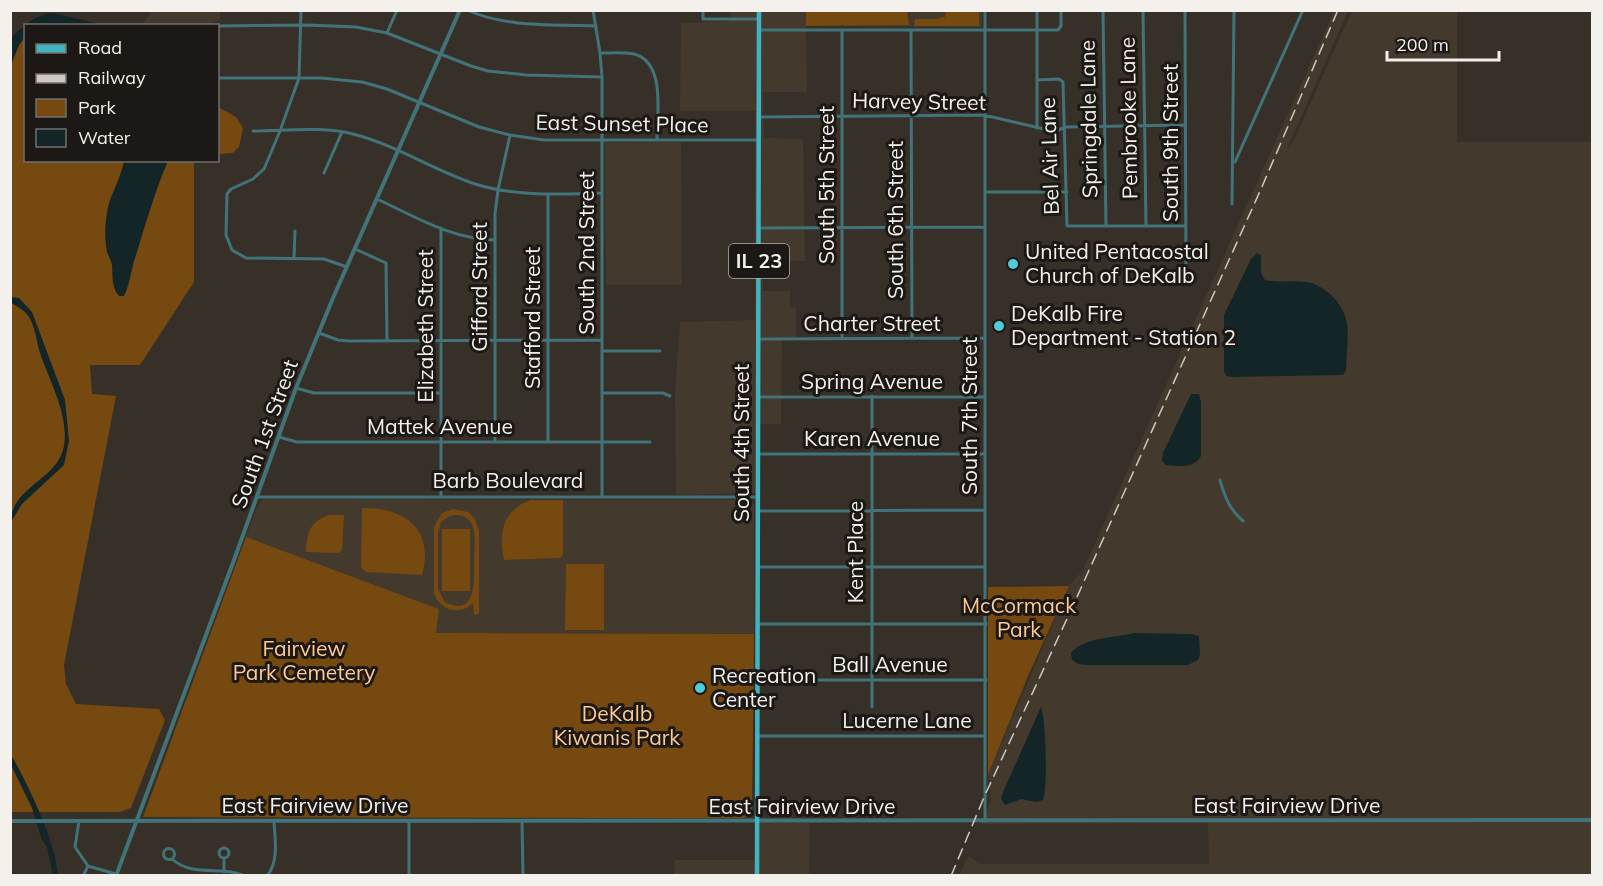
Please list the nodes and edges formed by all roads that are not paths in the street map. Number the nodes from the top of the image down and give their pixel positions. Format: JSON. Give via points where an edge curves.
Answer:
{"nodes":[{"id":1,"x":302,"y":10,"type":"edge"},
{"id":2,"x":397,"y":10,"type":"edge"},
{"id":3,"x":460,"y":10,"type":"edge"},
{"id":4,"x":467,"y":10,"type":"edge"},
{"id":5,"x":593,"y":10,"type":"edge"},
{"id":6,"x":703,"y":10,"type":"edge"},
{"id":7,"x":759,"y":10,"type":"edge"},
{"id":8,"x":985,"y":10,"type":"edge"},
{"id":9,"x":1036,"y":10,"type":"edge"},
{"id":10,"x":1061,"y":10,"type":"edge"},
{"id":11,"x":1103,"y":10,"type":"edge"},
{"id":12,"x":1143,"y":10,"type":"edge"},
{"id":13,"x":1185,"y":10,"type":"edge"},
{"id":14,"x":1234,"y":10,"type":"edge"},
{"id":15,"x":1303,"y":10,"type":"edge"},
{"id":16,"x":759,"y":19,"type":"junction"},
{"id":17,"x":219,"y":25,"type":"edge"},
{"id":18,"x":302,"y":25,"type":"junction"},
{"id":19,"x":596,"y":26,"type":"junction"},
{"id":20,"x":759,"y":30,"type":"junction"},
{"id":21,"x":1036,"y":30,"type":"junction"},
{"id":22,"x":842,"y":31,"type":"junction"},
{"id":23,"x":911,"y":31,"type":"junction"},
{"id":24,"x":986,"y":31,"type":"junction"},
{"id":25,"x":387,"y":33,"type":"junction"},
{"id":26,"x":600,"y":53,"type":"junction"},
{"id":27,"x":441,"y":54,"type":"junction"},
{"id":28,"x":602,"y":77,"type":"junction"},
{"id":29,"x":219,"y":78,"type":"edge"},
{"id":30,"x":299,"y":78,"type":"junction"},
{"id":31,"x":1037,"y":80,"type":"junction"},
{"id":32,"x":419,"y":103,"type":"junction"},
{"id":33,"x":984,"y":115,"type":"junction"},
{"id":34,"x":842,"y":116,"type":"junction"},
{"id":35,"x":911,"y":116,"type":"junction"},
{"id":36,"x":758,"y":117,"type":"junction"},
{"id":37,"x":1145,"y":125,"type":"junction"},
{"id":38,"x":1185,"y":125,"type":"junction"},
{"id":39,"x":1104,"y":126,"type":"junction"},
{"id":40,"x":1066,"y":127,"type":"junction"},
{"id":41,"x":1037,"y":128,"type":"junction"},
{"id":42,"x":253,"y":131,"type":"dead end"},
{"id":43,"x":280,"y":131,"type":"junction"},
{"id":44,"x":342,"y":132,"type":"junction"},
{"id":45,"x":510,"y":135,"type":"junction"},
{"id":46,"x":657,"y":140,"type":"junction"},
{"id":47,"x":758,"y":140,"type":"junction"},
{"id":48,"x":602,"y":141,"type":"junction"},
{"id":49,"x":398,"y":151,"type":"junction"},
{"id":50,"x":1234,"y":164,"type":"junction"},
{"id":51,"x":324,"y":173,"type":"dead end"},
{"id":52,"x":498,"y":190,"type":"junction"},
{"id":53,"x":985,"y":192,"type":"junction"},
{"id":54,"x":1067,"y":192,"type":"junction"},
{"id":55,"x":602,"y":193,"type":"junction"},
{"id":56,"x":548,"y":194,"type":"junction"},
{"id":57,"x":377,"y":199,"type":"junction"},
{"id":58,"x":1232,"y":204,"type":"dead end"},
{"id":59,"x":1106,"y":226,"type":"junction"},
{"id":60,"x":1146,"y":226,"type":"junction"},
{"id":61,"x":1186,"y":226,"type":"junction"},
{"id":62,"x":842,"y":227,"type":"junction"},
{"id":63,"x":911,"y":227,"type":"junction"},
{"id":64,"x":984,"y":227,"type":"junction"},
{"id":65,"x":441,"y":228,"type":"junction"},
{"id":66,"x":759,"y":228,"type":"junction"},
{"id":67,"x":295,"y":231,"type":"dead end"},
{"id":68,"x":495,"y":240,"type":"junction"},
{"id":69,"x":355,"y":249,"type":"junction"},
{"id":70,"x":294,"y":259,"type":"junction"},
{"id":71,"x":347,"y":267,"type":"junction"},
{"id":72,"x":1186,"y":275,"type":"dead end"},
{"id":73,"x":319,"y":333,"type":"junction"},
{"id":74,"x":912,"y":338,"type":"junction"},
{"id":75,"x":985,"y":338,"type":"junction"},
{"id":76,"x":759,"y":339,"type":"junction"},
{"id":77,"x":842,"y":339,"type":"junction"},
{"id":78,"x":387,"y":340,"type":"junction"},
{"id":79,"x":442,"y":340,"type":"junction"},
{"id":80,"x":495,"y":340,"type":"junction"},
{"id":81,"x":548,"y":340,"type":"junction"},
{"id":82,"x":602,"y":340,"type":"junction"},
{"id":83,"x":602,"y":351,"type":"junction"},
{"id":84,"x":660,"y":351,"type":"dead end"},
{"id":85,"x":296,"y":388,"type":"junction"},
{"id":86,"x":441,"y":393,"type":"junction"},
{"id":87,"x":602,"y":393,"type":"junction"},
{"id":88,"x":670,"y":396,"type":"dead end"},
{"id":89,"x":872,"y":396,"type":"junction"},
{"id":90,"x":759,"y":397,"type":"junction"},
{"id":91,"x":985,"y":397,"type":"junction"},
{"id":92,"x":279,"y":437,"type":"junction"},
{"id":93,"x":495,"y":441,"type":"junction"},
{"id":94,"x":441,"y":442,"type":"junction"},
{"id":95,"x":548,"y":442,"type":"junction"},
{"id":96,"x":602,"y":442,"type":"junction"},
{"id":97,"x":650,"y":442,"type":"dead end"},
{"id":98,"x":759,"y":454,"type":"junction"},
{"id":99,"x":872,"y":454,"type":"junction"},
{"id":100,"x":985,"y":454,"type":"junction"},
{"id":101,"x":1220,"y":480,"type":"dead end"},
{"id":102,"x":441,"y":496,"type":"junction"},
{"id":103,"x":602,"y":496,"type":"junction"},
{"id":104,"x":257,"y":497,"type":"junction"},
{"id":105,"x":758,"y":497,"type":"junction"},
{"id":106,"x":985,"y":510,"type":"junction"},
{"id":107,"x":758,"y":511,"type":"junction"},
{"id":108,"x":871,"y":511,"type":"junction"},
{"id":109,"x":1243,"y":521,"type":"dead end"},
{"id":110,"x":758,"y":567,"type":"junction"},
{"id":111,"x":871,"y":567,"type":"junction"},
{"id":112,"x":985,"y":567,"type":"junction"},
{"id":113,"x":758,"y":624,"type":"junction"},
{"id":114,"x":871,"y":624,"type":"junction"},
{"id":115,"x":986,"y":624,"type":"junction"},
{"id":116,"x":758,"y":680,"type":"junction"},
{"id":117,"x":872,"y":680,"type":"junction"},
{"id":118,"x":986,"y":680,"type":"junction"},
{"id":119,"x":872,"y":707,"type":"dead end"},
{"id":120,"x":757,"y":736,"type":"junction"},
{"id":121,"x":985,"y":736,"type":"junction"},
{"id":122,"x":1593,"y":820,"type":"edge"},
{"id":123,"x":10,"y":821,"type":"edge"},
{"id":124,"x":79,"y":821,"type":"junction"},
{"id":125,"x":136,"y":821,"type":"junction"},
{"id":126,"x":409,"y":821,"type":"junction"},
{"id":127,"x":522,"y":821,"type":"junction"},
{"id":128,"x":757,"y":821,"type":"junction"},
{"id":129,"x":985,"y":821,"type":"junction"},
{"id":130,"x":274,"y":822,"type":"junction"},
{"id":131,"x":224,"y":858,"type":"dead end"},
{"id":132,"x":172,"y":859,"type":"dead end"},
{"id":133,"x":88,"y":866,"type":"junction"},
{"id":134,"x":224,"y":872,"type":"junction"},
{"id":135,"x":116,"y":875,"type":"edge"},
{"id":136,"x":83,"y":876,"type":"edge"},
{"id":137,"x":245,"y":876,"type":"edge"},
{"id":138,"x":267,"y":876,"type":"edge"},
{"id":139,"x":409,"y":876,"type":"edge"},
{"id":140,"x":523,"y":876,"type":"edge"},
{"id":141,"x":757,"y":876,"type":"edge"}],
"edges":[{"from":1,"to":18,"type":"street"},
{"from":2,"to":25,"type":"street"},
{"from":3,"to":27,"type":"street","name":"South 1st Street"},
{"from":4,"to":19,"type":"street","via":[[506,22]]},
{"from":5,"to":19,"type":"street","name":"South 2nd Street"},
{"from":6,"to":16,"type":"street","via":[[703,19]]},
{"from":7,"to":16,"type":"main road","name":"South 4th Street","number":"IL 23"},
{"from":8,"to":24,"type":"street","name":"South 7th Street"},
{"from":9,"to":21,"type":"street"},
{"from":10,"to":21,"type":"street","via":[[1062,26],[1058,30]]},
{"from":11,"to":39,"type":"street","name":"Springdale Lane"},
{"from":12,"to":37,"type":"street","name":"Pembrooke Lane"},
{"from":13,"to":38,"type":"street","name":"South 9th Street"},
{"from":14,"to":50,"type":"street"},
{"from":15,"to":50,"type":"street"},
{"from":16,"to":20,"type":"main road","name":"South 4th Street","number":"IL 23"},
{"from":17,"to":18,"type":"street"},
{"from":18,"to":25,"type":"street"},
{"from":18,"to":30,"type":"street"},
{"from":19,"to":26,"type":"street","name":"South 2nd Street"},
{"from":20,"to":22,"type":"street"},
{"from":20,"to":36,"type":"main road","name":"South 4th Street","number":"IL 23"},
{"from":21,"to":24,"type":"street"},
{"from":21,"to":31,"type":"street"},
{"from":22,"to":23,"type":"street"},
{"from":22,"to":34,"type":"street","name":"South 5th Street"},
{"from":23,"to":24,"type":"street"},
{"from":23,"to":35,"type":"street","name":"South 6th Street"},
{"from":24,"to":33,"type":"street","name":"South 7th Street"},
{"from":25,"to":27,"type":"street"},
{"from":26,"to":28,"type":"street","name":"South 2nd Street"},
{"from":26,"to":46,"type":"street","via":[[637,55],[652,67]]},
{"from":27,"to":28,"type":"street","via":[[500,73]]},
{"from":27,"to":32,"type":"street","name":"South 1st Street"},
{"from":28,"to":48,"type":"street","name":"South 2nd Street"},
{"from":29,"to":30,"type":"street","name":"East Sunset Place"},
{"from":30,"to":32,"type":"street","name":"East Sunset Place","via":[[362,82]]},
{"from":30,"to":43,"type":"street"},
{"from":31,"to":40,"type":"street","name":"Bel Air Lane","via":[[1063,80]]},
{"from":31,"to":41,"type":"street"},
{"from":32,"to":45,"type":"street","name":"East Sunset Place"},
{"from":32,"to":49,"type":"street","name":"South 1st Street"},
{"from":33,"to":35,"type":"street","name":"Harvey Street"},
{"from":33,"to":41,"type":"street","name":"Harvey Street"},
{"from":33,"to":53,"type":"street","name":"South 7th Street"},
{"from":34,"to":35,"type":"street","name":"Harvey Street"},
{"from":34,"to":36,"type":"street","name":"Harvey Street"},
{"from":34,"to":62,"type":"street","name":"South 5th Street"},
{"from":35,"to":63,"type":"street","name":"South 6th Street"},
{"from":36,"to":47,"type":"main road","name":"South 4th Street","number":"IL 23"},
{"from":37,"to":38,"type":"street","name":"Harvey Street"},
{"from":37,"to":39,"type":"street","name":"Harvey Street"},
{"from":37,"to":60,"type":"street","name":"Pembrooke Lane"},
{"from":38,"to":61,"type":"street","name":"South 9th Street"},
{"from":39,"to":40,"type":"street","name":"Harvey Street"},
{"from":39,"to":59,"type":"street","name":"Springdale Lane"},
{"from":40,"to":41,"type":"street","name":"Harvey Street"},
{"from":40,"to":54,"type":"street","name":"Bel Air Lane"},
{"from":42,"to":43,"type":"street"},
{"from":43,"to":44,"type":"street"},
{"from":43,"to":70,"type":"street","via":[[261,173],[230,190],[226,229],[230,247],[242,256]]},
{"from":44,"to":49,"type":"street"},
{"from":44,"to":51,"type":"street"},
{"from":45,"to":48,"type":"street","name":"East Sunset Place","via":[[551,141]]},
{"from":45,"to":52,"type":"street","name":"Gifford Street"},
{"from":46,"to":47,"type":"street","name":"East Sunset Place"},
{"from":46,"to":48,"type":"street","name":"East Sunset Place"},
{"from":47,"to":66,"type":"main road","name":"South 4th Street","number":"IL 23"},
{"from":48,"to":55,"type":"street","name":"South 2nd Street"},
{"from":49,"to":52,"type":"street"},
{"from":49,"to":57,"type":"street","name":"South 1st Street"},
{"from":50,"to":58,"type":"street"},
{"from":52,"to":56,"type":"street"},
{"from":52,"to":68,"type":"street","name":"Gifford Street"},
{"from":53,"to":54,"type":"street"},
{"from":53,"to":64,"type":"street","name":"South 7th Street"},
{"from":54,"to":59,"type":"street","name":"Bel Air Lane","via":[[1067,226]]},
{"from":55,"to":56,"type":"street"},
{"from":55,"to":82,"type":"street","name":"South 2nd Street"},
{"from":56,"to":81,"type":"street","name":"Stafford Street"},
{"from":57,"to":65,"type":"street"},
{"from":57,"to":69,"type":"street","name":"South 1st Street"},
{"from":59,"to":60,"type":"street"},
{"from":60,"to":61,"type":"street"},
{"from":61,"to":72,"type":"street","name":"South 9th Street"},
{"from":62,"to":63,"type":"street"},
{"from":62,"to":66,"type":"street"},
{"from":62,"to":77,"type":"street","name":"South 5th Street"},
{"from":63,"to":64,"type":"street"},
{"from":63,"to":74,"type":"street","name":"South 6th Street"},
{"from":64,"to":75,"type":"street","name":"South 7th Street"},
{"from":65,"to":68,"type":"street","via":[[470,239]]},
{"from":65,"to":79,"type":"street","name":"Elizabeth Street"},
{"from":66,"to":76,"type":"main road","name":"South 4th Street","number":"IL 23"},
{"from":67,"to":70,"type":"street"},
{"from":68,"to":80,"type":"street","name":"Gifford Street"},
{"from":69,"to":71,"type":"street","name":"South 1st Street"},
{"from":69,"to":78,"type":"street","via":[[386,263]]},
{"from":70,"to":71,"type":"street","via":[[327,259]]},
{"from":71,"to":73,"type":"street","name":"South 1st Street"},
{"from":73,"to":78,"type":"street","via":[[338,340]]},
{"from":73,"to":85,"type":"street","name":"South 1st Street"},
{"from":74,"to":75,"type":"street","name":"Charter Street"},
{"from":74,"to":77,"type":"street","name":"Charter Street"},
{"from":75,"to":91,"type":"street","name":"South 7th Street"},
{"from":76,"to":77,"type":"street","name":"Charter Street"},
{"from":76,"to":90,"type":"main road","name":"South 4th Street","number":"IL 23"},
{"from":78,"to":79,"type":"street"},
{"from":79,"to":80,"type":"street"},
{"from":79,"to":86,"type":"street","name":"Elizabeth Street"},
{"from":80,"to":81,"type":"street"},
{"from":80,"to":93,"type":"street","name":"Gifford Street"},
{"from":81,"to":82,"type":"street"},
{"from":81,"to":95,"type":"street","name":"Stafford Street"},
{"from":82,"to":83,"type":"street","name":"South 2nd Street"},
{"from":83,"to":84,"type":"street"},
{"from":83,"to":87,"type":"street","name":"South 2nd Street"},
{"from":85,"to":86,"type":"street","via":[[324,393]]},
{"from":85,"to":92,"type":"street","name":"South 1st Street"},
{"from":86,"to":94,"type":"street","name":"Elizabeth Street"},
{"from":87,"to":88,"type":"street"},
{"from":87,"to":96,"type":"street","name":"South 2nd Street"},
{"from":89,"to":90,"type":"street","name":"Spring Avenue"},
{"from":89,"to":91,"type":"street","name":"Spring Avenue"},
{"from":89,"to":99,"type":"street","name":"Kent Place"},
{"from":90,"to":98,"type":"main road","name":"South 4th Street","number":"IL 23"},
{"from":91,"to":100,"type":"street","name":"South 7th Street"},
{"from":92,"to":94,"type":"street","name":"Mattek Avenue","via":[[297,442]]},
{"from":92,"to":104,"type":"street","name":"South 1st Street"},
{"from":93,"to":94,"type":"street","name":"Mattek Avenue"},
{"from":93,"to":95,"type":"street","name":"Mattek Avenue"},
{"from":94,"to":102,"type":"street","name":"Elizabeth Street"},
{"from":95,"to":96,"type":"street","name":"Mattek Avenue"},
{"from":96,"to":97,"type":"street","name":"Mattek Avenue"},
{"from":96,"to":103,"type":"street","name":"South 2nd Street"},
{"from":98,"to":99,"type":"street","name":"Karen Avenue"},
{"from":98,"to":105,"type":"main road","name":"South 4th Street","number":"IL 23"},
{"from":99,"to":100,"type":"street","name":"Karen Avenue"},
{"from":99,"to":108,"type":"street","name":"Kent Place"},
{"from":100,"to":106,"type":"street","name":"South 7th Street"},
{"from":101,"to":109,"type":"street","via":[[1225,500]]},
{"from":102,"to":103,"type":"street","name":"Barb Boulevard"},
{"from":102,"to":104,"type":"street","name":"Barb Boulevard"},
{"from":103,"to":105,"type":"street","name":"Barb Boulevard"},
{"from":104,"to":125,"type":"street","name":"South 1st Street"},
{"from":105,"to":107,"type":"main road","name":"South 4th Street","number":"IL 23"},
{"from":106,"to":108,"type":"street"},
{"from":106,"to":112,"type":"street","name":"South 7th Street"},
{"from":107,"to":108,"type":"street"},
{"from":107,"to":110,"type":"main road","name":"South 4th Street","number":"IL 23"},
{"from":108,"to":111,"type":"street","name":"Kent Place"},
{"from":110,"to":111,"type":"street"},
{"from":110,"to":113,"type":"main road","name":"South 4th Street","number":"IL 23"},
{"from":111,"to":112,"type":"street"},
{"from":111,"to":114,"type":"street","name":"Kent Place"},
{"from":112,"to":115,"type":"street","name":"South 7th Street"},
{"from":113,"to":114,"type":"street"},
{"from":113,"to":116,"type":"main road","name":"South 4th Street","number":"IL 23"},
{"from":114,"to":115,"type":"street"},
{"from":114,"to":117,"type":"street","name":"Kent Place"},
{"from":115,"to":118,"type":"street","name":"South 7th Street"},
{"from":116,"to":117,"type":"street","name":"Ball Avenue"},
{"from":116,"to":120,"type":"main road","name":"South 4th Street","number":"IL 23"},
{"from":117,"to":118,"type":"street","name":"Ball Avenue"},
{"from":117,"to":119,"type":"street","name":"Kent Place"},
{"from":118,"to":121,"type":"street","name":"South 7th Street"},
{"from":120,"to":121,"type":"street","name":"Lucerne Lane"},
{"from":120,"to":128,"type":"main road","name":"South 4th Street","number":"IL 23"},
{"from":121,"to":129,"type":"street","name":"South 7th Street"},
{"from":122,"to":129,"type":"street","name":"East Fairview Drive"},
{"from":123,"to":124,"type":"street","name":"East Fairview Drive"},
{"from":124,"to":125,"type":"street","name":"East Fairview Drive"},
{"from":124,"to":133,"type":"street","via":[[75,847]]},
{"from":125,"to":130,"type":"street","name":"East Fairview Drive"},
{"from":125,"to":135,"type":"street","name":"South 1st Street"},
{"from":126,"to":127,"type":"street","name":"East Fairview Drive"},
{"from":126,"to":130,"type":"street","name":"East Fairview Drive"},
{"from":126,"to":139,"type":"street"},
{"from":127,"to":128,"type":"street","name":"East Fairview Drive"},
{"from":127,"to":140,"type":"street"},
{"from":128,"to":129,"type":"street","name":"East Fairview Drive"},
{"from":128,"to":141,"type":"main road","name":"South 4th Street","number":"IL 23"},
{"from":130,"to":138,"type":"street","via":[[274,860]]},
{"from":131,"to":134,"type":"street"},
{"from":132,"to":134,"type":"street","via":[[184,867]]},
{"from":133,"to":135,"type":"street"},
{"from":133,"to":136,"type":"street"},
{"from":134,"to":137,"type":"street"}]}
